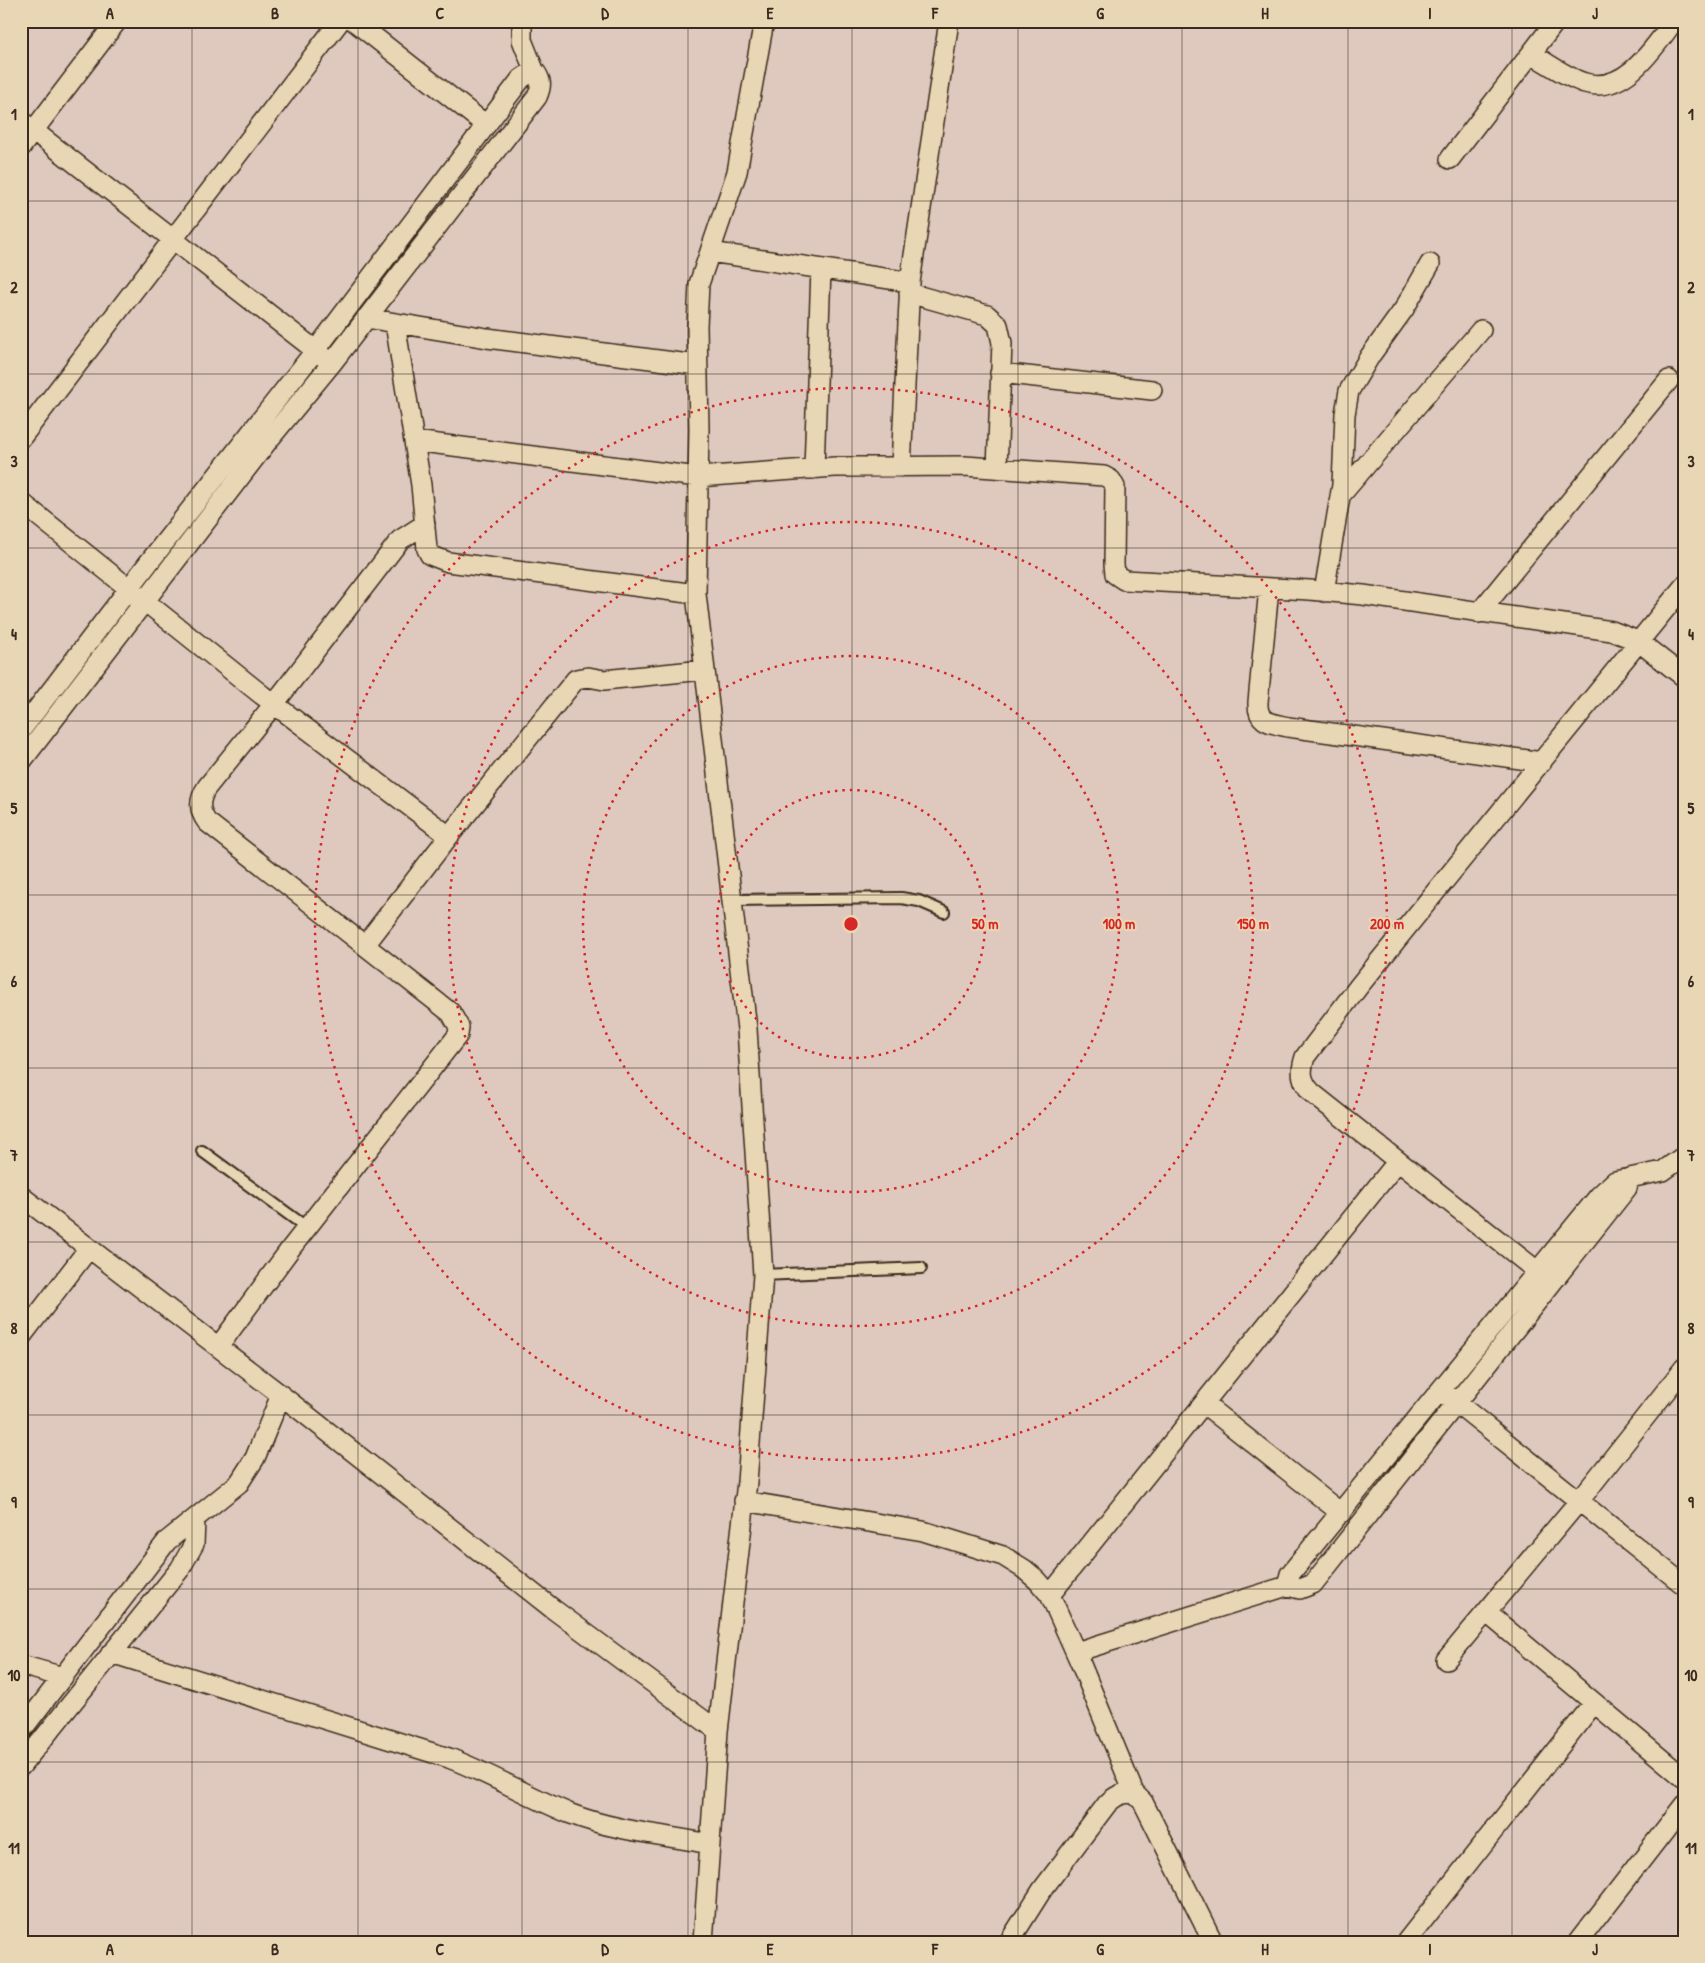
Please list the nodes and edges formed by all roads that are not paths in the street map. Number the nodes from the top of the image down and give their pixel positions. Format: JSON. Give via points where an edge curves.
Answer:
{"nodes":[{"id":1,"x":117,"y":21,"type":"edge"},
{"id":2,"x":340,"y":21,"type":"edge"},
{"id":3,"x":354,"y":21,"type":"edge"},
{"id":4,"x":522,"y":21,"type":"edge"},
{"id":5,"x":764,"y":21,"type":"edge"},
{"id":6,"x":949,"y":21,"type":"edge"},
{"id":7,"x":1556,"y":21,"type":"edge"},
{"id":8,"x":1674,"y":21,"type":"edge"},
{"id":9,"x":1531,"y":54,"type":"junction"},
{"id":10,"x":534,"y":70,"type":"junction"},
{"id":11,"x":486,"y":125,"type":"junction"},
{"id":12,"x":28,"y":126,"type":"edge"},
{"id":13,"x":21,"y":147,"type":"edge"},
{"id":14,"x":1450,"y":159,"type":"dead end"},
{"id":15,"x":175,"y":239,"type":"junction"},
{"id":16,"x":710,"y":252,"type":"junction"},
{"id":17,"x":1430,"y":264,"type":"dead end"},
{"id":18,"x":821,"y":269,"type":"junction"},
{"id":19,"x":909,"y":288,"type":"junction"},
{"id":20,"x":366,"y":318,"type":"junction"},
{"id":21,"x":395,"y":323,"type":"junction"},
{"id":22,"x":1481,"y":330,"type":"dead end"},
{"id":23,"x":316,"y":350,"type":"junction"},
{"id":24,"x":332,"y":363,"type":"junction"},
{"id":25,"x":697,"y":365,"type":"junction"},
{"id":26,"x":1000,"y":373,"type":"junction"},
{"id":27,"x":1669,"y":380,"type":"dead end"},
{"id":28,"x":1152,"y":390,"type":"dead end"},
{"id":29,"x":21,"y":438,"type":"edge"},
{"id":30,"x":414,"y":441,"type":"junction"},
{"id":31,"x":901,"y":467,"type":"junction"},
{"id":32,"x":996,"y":468,"type":"junction"},
{"id":33,"x":814,"y":469,"type":"junction"},
{"id":34,"x":698,"y":477,"type":"junction"},
{"id":35,"x":1340,"y":496,"type":"junction"},
{"id":36,"x":21,"y":502,"type":"edge"},
{"id":37,"x":425,"y":524,"type":"junction"},
{"id":38,"x":1684,"y":586,"type":"edge"},
{"id":39,"x":129,"y":588,"type":"junction"},
{"id":40,"x":1269,"y":588,"type":"junction"},
{"id":41,"x":1324,"y":592,"type":"junction"},
{"id":42,"x":696,"y":594,"type":"junction"},
{"id":43,"x":146,"y":601,"type":"junction"},
{"id":44,"x":1479,"y":613,"type":"junction"},
{"id":45,"x":1638,"y":641,"type":"junction"},
{"id":46,"x":703,"y":670,"type":"junction"},
{"id":47,"x":1684,"y":677,"type":"edge"},
{"id":48,"x":274,"y":704,"type":"junction"},
{"id":49,"x":21,"y":730,"type":"edge"},
{"id":50,"x":21,"y":762,"type":"edge"},
{"id":51,"x":1542,"y":762,"type":"junction"},
{"id":52,"x":449,"y":836,"type":"junction"},
{"id":53,"x":733,"y":900,"type":"junction"},
{"id":54,"x":944,"y":912,"type":"dead end"},
{"id":55,"x":365,"y":946,"type":"junction"},
{"id":56,"x":202,"y":1151,"type":"dead end"},
{"id":57,"x":1684,"y":1156,"type":"edge"},
{"id":58,"x":1398,"y":1161,"type":"junction"},
{"id":59,"x":1628,"y":1178,"type":"junction"},
{"id":60,"x":21,"y":1196,"type":"edge"},
{"id":61,"x":306,"y":1227,"type":"junction"},
{"id":62,"x":89,"y":1248,"type":"junction"},
{"id":63,"x":920,"y":1268,"type":"dead end"},
{"id":64,"x":1537,"y":1271,"type":"junction"},
{"id":65,"x":762,"y":1276,"type":"junction"},
{"id":66,"x":21,"y":1337,"type":"edge"},
{"id":67,"x":219,"y":1346,"type":"junction"},
{"id":68,"x":1680,"y":1380,"type":"edge"},
{"id":69,"x":1440,"y":1390,"type":"junction"},
{"id":70,"x":282,"y":1395,"type":"junction"},
{"id":71,"x":1457,"y":1403,"type":"junction"},
{"id":72,"x":1204,"y":1404,"type":"junction"},
{"id":73,"x":744,"y":1501,"type":"junction"},
{"id":74,"x":1579,"y":1501,"type":"junction"},
{"id":75,"x":1341,"y":1513,"type":"junction"},
{"id":76,"x":195,"y":1521,"type":"junction"},
{"id":77,"x":1684,"y":1585,"type":"edge"},
{"id":78,"x":1287,"y":1586,"type":"junction"},
{"id":79,"x":1050,"y":1595,"type":"junction"},
{"id":80,"x":1486,"y":1612,"type":"junction"},
{"id":81,"x":1076,"y":1652,"type":"junction"},
{"id":82,"x":111,"y":1653,"type":"junction"},
{"id":83,"x":1446,"y":1660,"type":"dead end"},
{"id":84,"x":21,"y":1665,"type":"edge"},
{"id":85,"x":62,"y":1677,"type":"junction"},
{"id":86,"x":1594,"y":1703,"type":"junction"},
{"id":87,"x":21,"y":1731,"type":"edge"},
{"id":88,"x":718,"y":1731,"type":"junction"},
{"id":89,"x":21,"y":1766,"type":"edge"},
{"id":90,"x":1684,"y":1778,"type":"edge"},
{"id":91,"x":1134,"y":1793,"type":"junction"},
{"id":92,"x":1684,"y":1804,"type":"edge"},
{"id":93,"x":710,"y":1844,"type":"junction"},
{"id":94,"x":703,"y":1942,"type":"edge"},
{"id":95,"x":1009,"y":1942,"type":"edge"},
{"id":96,"x":1213,"y":1942,"type":"edge"},
{"id":97,"x":1406,"y":1942,"type":"edge"},
{"id":98,"x":1578,"y":1942,"type":"edge"}],
"edges":[{"from":1,"to":12,"type":"street"},
{"from":2,"to":15,"type":"street"},
{"from":3,"to":11,"type":"street"},
{"from":4,"to":10,"type":"street","via":[[522,40]]},
{"from":5,"to":16,"type":"street","via":[[737,172]]},
{"from":6,"to":19,"type":"street"},
{"from":7,"to":9,"type":"street"},
{"from":8,"to":9,"type":"street","via":[[1645,58],[1629,73],[1612,82],[1584,83]]},
{"from":9,"to":14,"type":"street"},
{"from":10,"to":11,"type":"street","via":[[521,79]]},
{"from":10,"to":20,"type":"street","via":[[541,84],[537,98]]},
{"from":11,"to":23,"type":"street"},
{"from":12,"to":13,"type":"street"},
{"from":12,"to":15,"type":"street"},
{"from":15,"to":23,"type":"street"},
{"from":15,"to":29,"type":"street"},
{"from":16,"to":18,"type":"street"},
{"from":16,"to":25,"type":"street","via":[[699,284]]},
{"from":17,"to":35,"type":"street","via":[[1349,391]]},
{"from":18,"to":19,"type":"street"},
{"from":18,"to":33,"type":"street"},
{"from":19,"to":26,"type":"street","via":[[993,318],[1001,334]]},
{"from":19,"to":31,"type":"street"},
{"from":20,"to":21,"type":"street"},
{"from":20,"to":24,"type":"street"},
{"from":21,"to":25,"type":"street"},
{"from":21,"to":30,"type":"street"},
{"from":22,"to":35,"type":"street"},
{"from":23,"to":24,"type":"street"},
{"from":23,"to":39,"type":"street"},
{"from":24,"to":43,"type":"street","via":[[267,442]]},
{"from":25,"to":34,"type":"street"},
{"from":26,"to":28,"type":"street"},
{"from":26,"to":32,"type":"street"},
{"from":27,"to":44,"type":"street"},
{"from":30,"to":34,"type":"street"},
{"from":30,"to":37,"type":"street"},
{"from":31,"to":32,"type":"street"},
{"from":31,"to":33,"type":"street"},
{"from":32,"to":40,"type":"street","via":[[1104,476],[1111,480],[1116,495],[1114,564],[1119,578],[1131,582]]},
{"from":33,"to":34,"type":"street"},
{"from":34,"to":42,"type":"street"},
{"from":35,"to":41,"type":"street"},
{"from":36,"to":39,"type":"street"},
{"from":37,"to":42,"type":"street","via":[[426,549],[442,561]]},
{"from":37,"to":48,"type":"street","via":[[400,540]]},
{"from":38,"to":45,"type":"street"},
{"from":39,"to":43,"type":"street"},
{"from":39,"to":49,"type":"street"},
{"from":40,"to":41,"type":"street"},
{"from":40,"to":51,"type":"street","via":[[1258,707],[1261,718],[1288,728]]},
{"from":41,"to":44,"type":"street"},
{"from":42,"to":46,"type":"street"},
{"from":43,"to":48,"type":"street"},
{"from":43,"to":50,"type":"street"},
{"from":44,"to":45,"type":"street","via":[[1612,631]]},
{"from":45,"to":47,"type":"street"},
{"from":45,"to":51,"type":"street"},
{"from":46,"to":52,"type":"street","via":[[604,680],[576,679]]},
{"from":46,"to":53,"type":"street"},
{"from":48,"to":52,"type":"street"},
{"from":48,"to":55,"type":"street","via":[[206,787],[201,795],[202,815],[206,822]]},
{"from":51,"to":58,"type":"street","via":[[1305,1057],[1301,1076],[1305,1086]]},
{"from":52,"to":55,"type":"street"},
{"from":53,"to":54,"type":"lane","via":[[901,898],[919,901]]},
{"from":53,"to":65,"type":"street","via":[[747,1029]]},
{"from":55,"to":61,"type":"street","via":[[451,1013],[459,1026],[458,1035]]},
{"from":56,"to":61,"type":"lane"},
{"from":57,"to":59,"type":"street","via":[[1663,1171]]},
{"from":58,"to":64,"type":"street"},
{"from":58,"to":72,"type":"street"},
{"from":59,"to":64,"type":"street","via":[[1615,1181],[1604,1191]]},
{"from":59,"to":71,"type":"street","via":[[1627,1188]]},
{"from":60,"to":62,"type":"street"},
{"from":61,"to":67,"type":"street"},
{"from":62,"to":66,"type":"street"},
{"from":62,"to":67,"type":"street"},
{"from":63,"to":65,"type":"lane"},
{"from":64,"to":69,"type":"street"},
{"from":65,"to":73,"type":"street"},
{"from":67,"to":70,"type":"street"},
{"from":68,"to":74,"type":"street"},
{"from":69,"to":71,"type":"street"},
{"from":69,"to":75,"type":"street"},
{"from":70,"to":76,"type":"street","via":[[245,1476]]},
{"from":70,"to":88,"type":"street","via":[[553,1609]]},
{"from":71,"to":74,"type":"street"},
{"from":71,"to":78,"type":"street","via":[[1372,1507],[1321,1576],[1307,1588]]},
{"from":72,"to":75,"type":"street"},
{"from":72,"to":79,"type":"street"},
{"from":73,"to":79,"type":"street","via":[[923,1531],[956,1540],[1003,1556],[1037,1580]]},
{"from":73,"to":88,"type":"street"},
{"from":74,"to":77,"type":"street"},
{"from":74,"to":80,"type":"street"},
{"from":75,"to":78,"type":"street","via":[[1290,1574]]},
{"from":76,"to":82,"type":"street","via":[[191,1552]]},
{"from":76,"to":85,"type":"street","via":[[167,1541]]},
{"from":78,"to":81,"type":"street"},
{"from":79,"to":81,"type":"street"},
{"from":80,"to":83,"type":"street"},
{"from":80,"to":86,"type":"street"},
{"from":81,"to":91,"type":"street"},
{"from":82,"to":89,"type":"street"},
{"from":82,"to":93,"type":"street","via":[[449,1758],[596,1822]]},
{"from":84,"to":85,"type":"street"},
{"from":85,"to":87,"type":"street"},
{"from":86,"to":90,"type":"street"},
{"from":86,"to":97,"type":"street"},
{"from":88,"to":93,"type":"street"},
{"from":91,"to":95,"type":"street","via":[[1118,1795],[1107,1804],[1042,1890]]},
{"from":91,"to":96,"type":"street","via":[[1143,1802]]},
{"from":92,"to":98,"type":"street"},
{"from":93,"to":94,"type":"street"}]}
